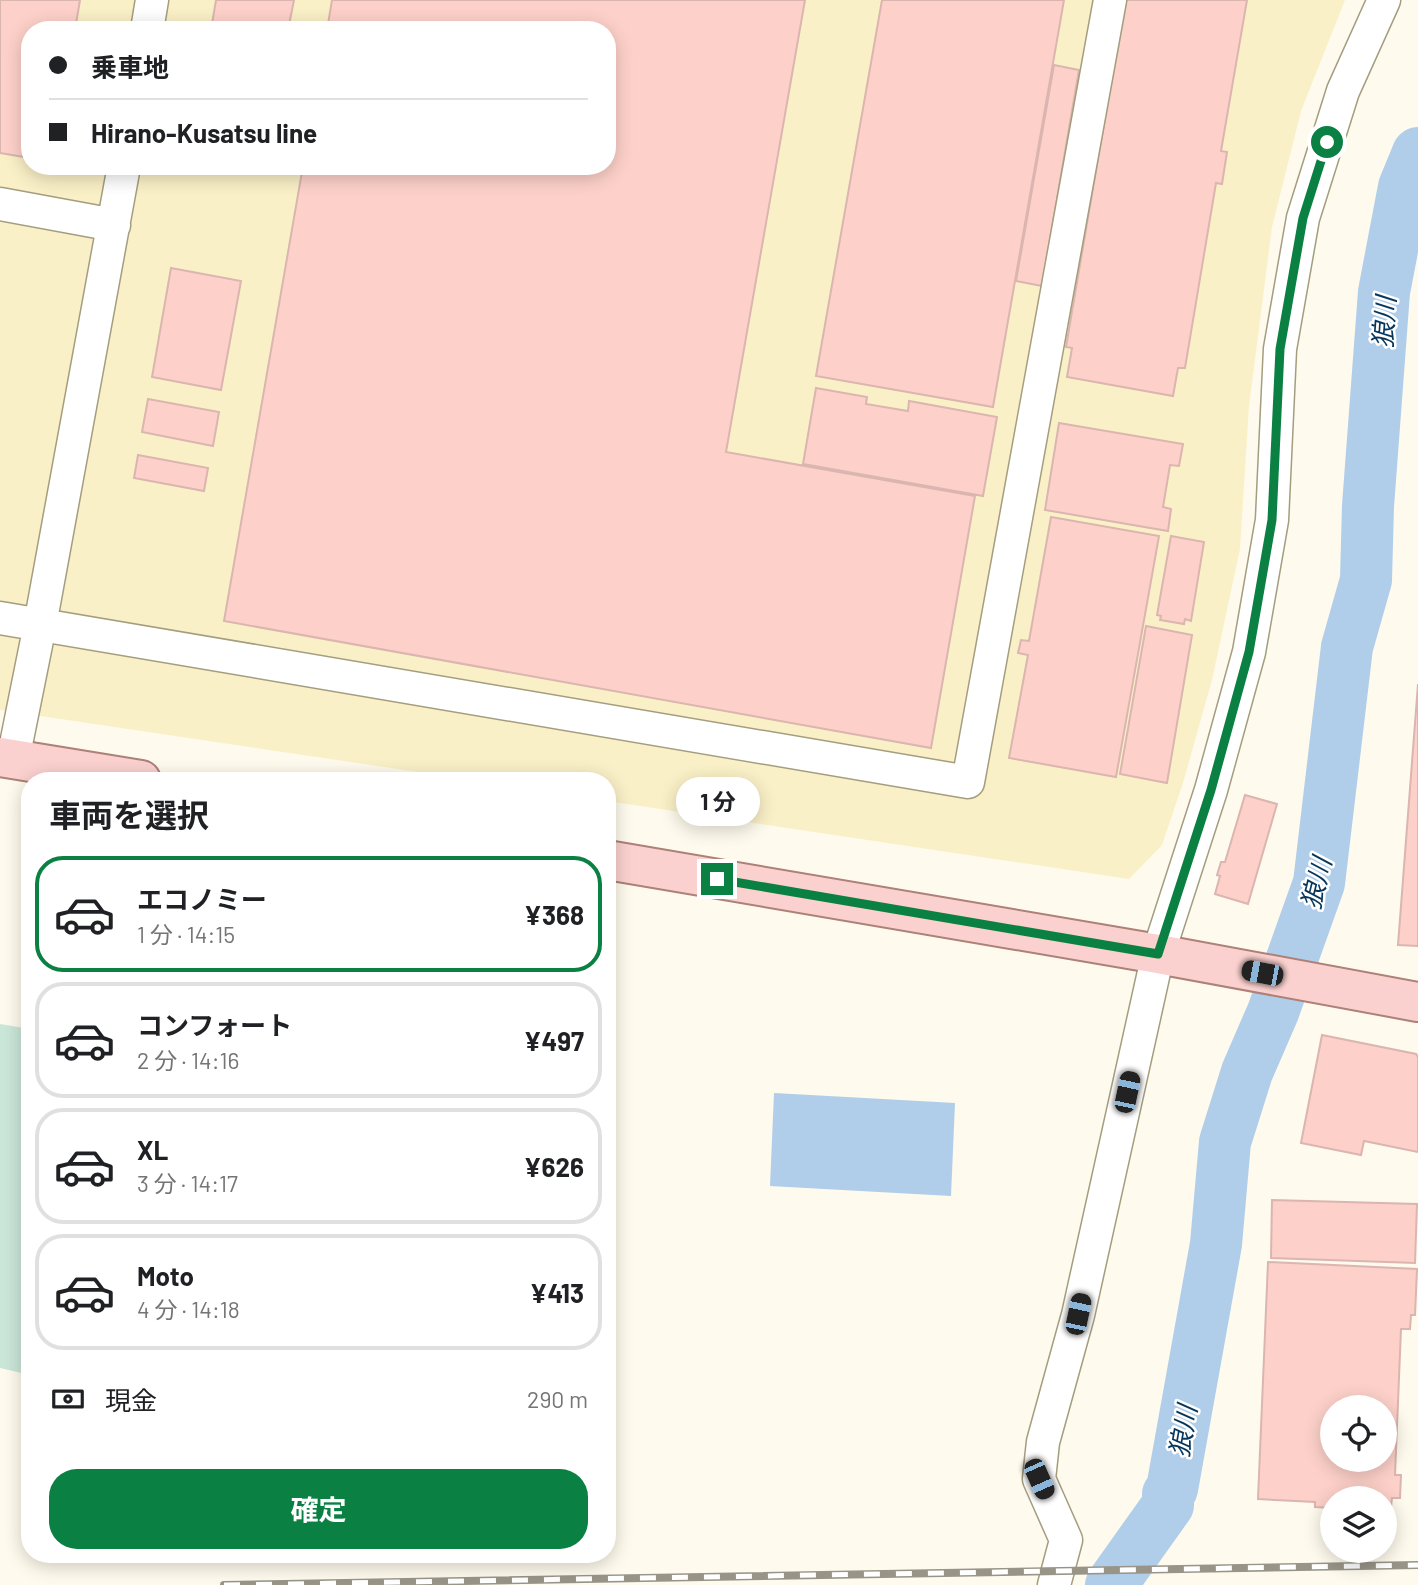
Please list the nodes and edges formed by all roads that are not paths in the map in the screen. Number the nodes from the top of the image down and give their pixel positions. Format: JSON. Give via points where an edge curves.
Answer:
{"nodes":[{"id":1,"x":152,"y":0,"type":"edge"},
{"id":2,"x":1110,"y":0,"type":"edge"},
{"id":3,"x":1384,"y":0,"type":"edge"},
{"id":4,"x":148,"y":21,"type":"edge"},
{"id":5,"x":122,"y":175,"type":"edge"},
{"id":6,"x":0,"y":204,"type":"edge"},
{"id":7,"x":114,"y":225,"type":"junction"},
{"id":8,"x":0,"y":618,"type":"edge"},
{"id":9,"x":40,"y":625,"type":"junction"},
{"id":10,"x":7,"y":758,"type":"edge"},
{"id":11,"x":92,"y":772,"type":"edge"},
{"id":12,"x":616,"y":862,"type":"edge"},
{"id":13,"x":1158,"y":954,"type":"junction"},
{"id":14,"x":1418,"y":1002,"type":"edge"},
{"id":15,"x":1054,"y":1585,"type":"edge"}],
"edges":[{"from":1,"to":4,"type":"street"},
{"from":2,"to":9,"type":"street","via":[[968,782]]},
{"from":3,"to":13,"type":"street","via":[[1343,91],[1303,218],[1280,349],[1272,520],[1249,652]]},
{"from":5,"to":7,"type":"street"},
{"from":6,"to":7,"type":"street"},
{"from":7,"to":9,"type":"street"},
{"from":8,"to":9,"type":"street"},
{"from":9,"to":10,"type":"street"},
{"from":10,"to":11,"type":"main road"},
{"from":12,"to":13,"type":"main road"},
{"from":13,"to":14,"type":"main road"},
{"from":13,"to":15,"type":"street","via":[[1078,1314],[1043,1442],[1039,1479],[1066,1540]]}]}
